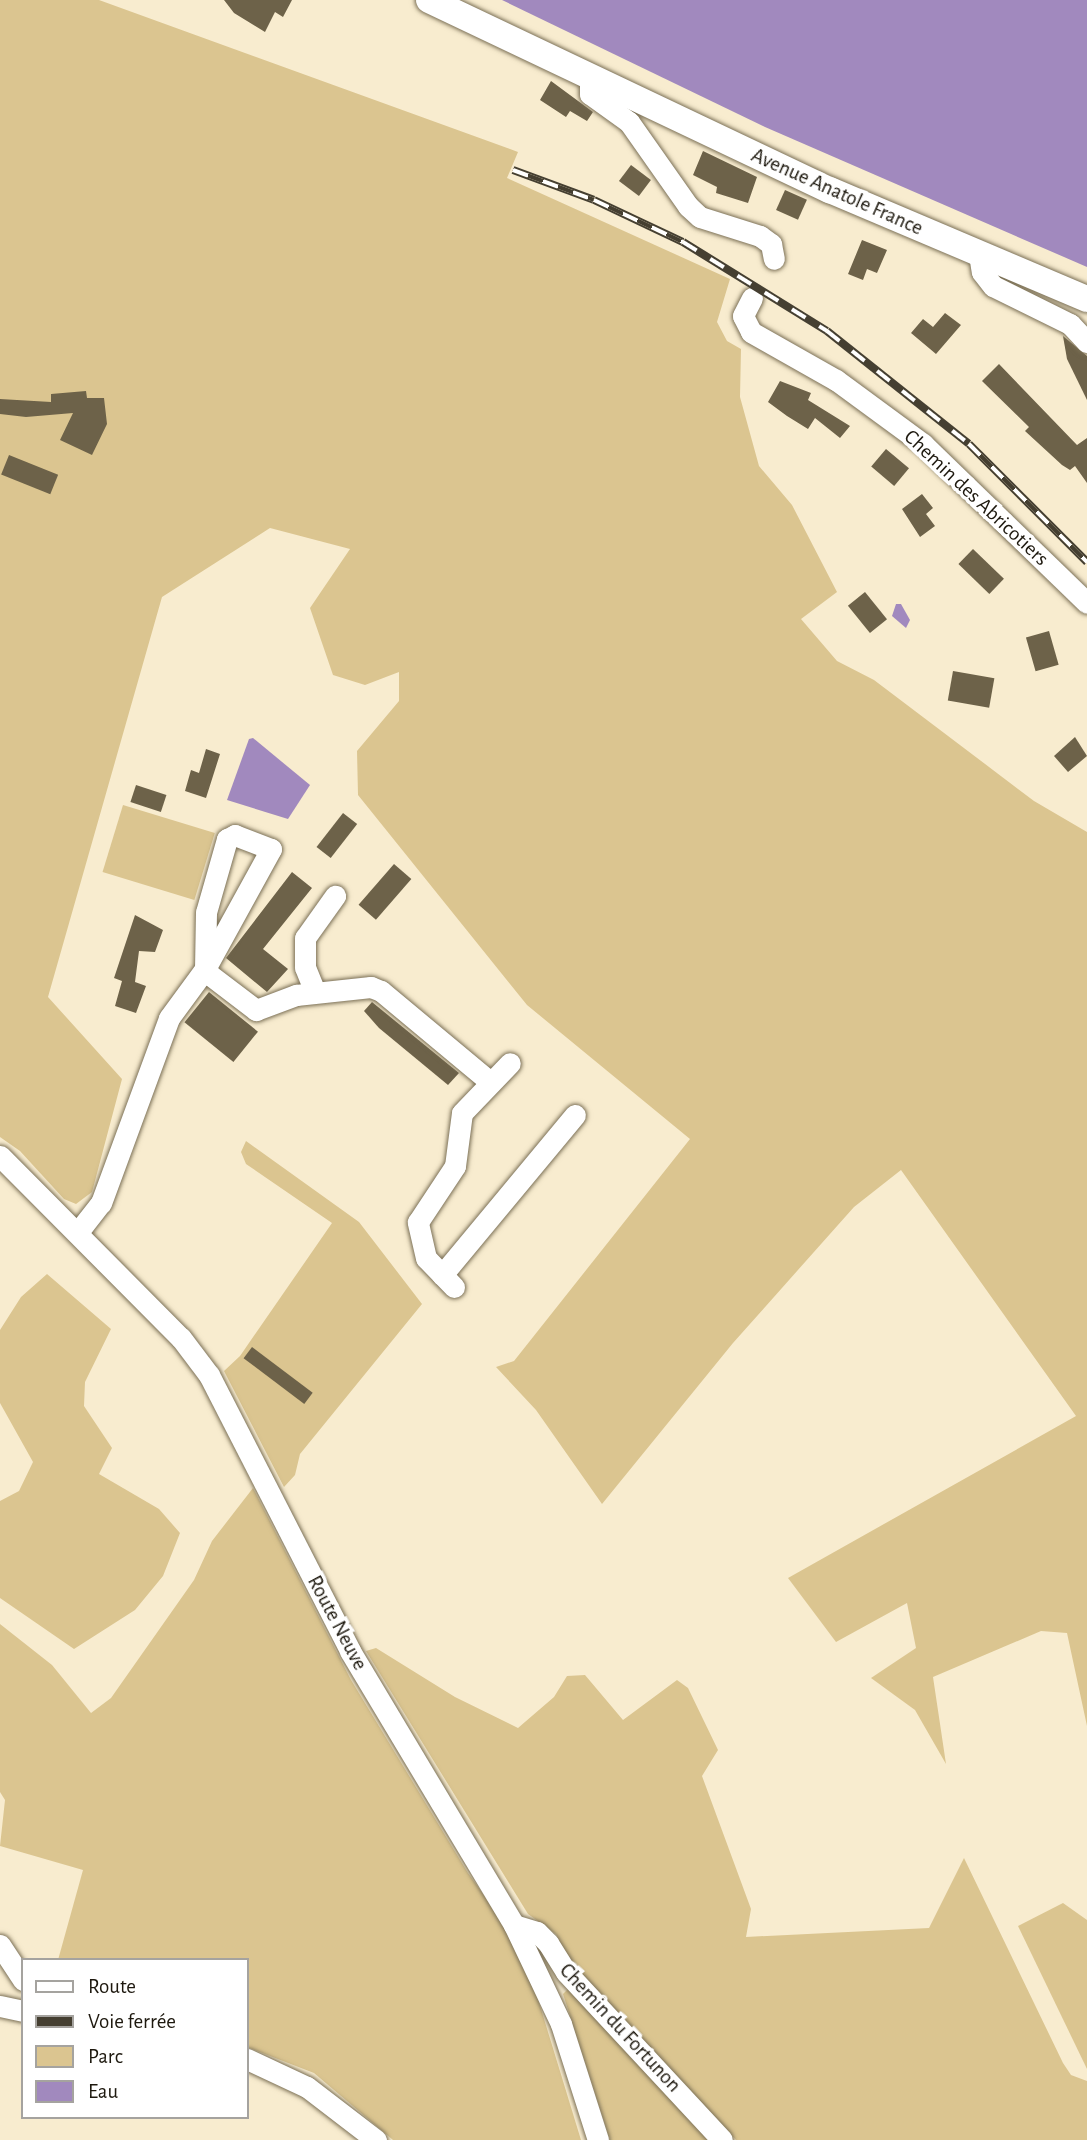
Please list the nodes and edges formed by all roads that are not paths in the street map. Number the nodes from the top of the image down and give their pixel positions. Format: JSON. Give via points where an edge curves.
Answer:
{"nodes":[{"id":1,"x":429,"y":0,"type":"edge"},
{"id":2,"x":590,"y":76,"type":"junction"},
{"id":3,"x":979,"y":254,"type":"junction"},
{"id":4,"x":774,"y":259,"type":"dead end"},
{"id":5,"x":752,"y":298,"type":"dead end"},
{"id":6,"x":1087,"y":299,"type":"edge"},
{"id":7,"x":1087,"y":342,"type":"edge"},
{"id":8,"x":1087,"y":603,"type":"edge"},
{"id":9,"x":335,"y":896,"type":"dead end"},
{"id":10,"x":207,"y":972,"type":"junction"},
{"id":11,"x":315,"y":992,"type":"junction"},
{"id":12,"x":510,"y":1063,"type":"dead end"},
{"id":13,"x":489,"y":1082,"type":"junction"},
{"id":14,"x":575,"y":1115,"type":"dead end"},
{"id":15,"x":0,"y":1156,"type":"edge"},
{"id":16,"x":78,"y":1232,"type":"junction"},
{"id":17,"x":514,"y":1925,"type":"junction"},
{"id":18,"x":0,"y":1945,"type":"edge"},
{"id":19,"x":21,"y":1977,"type":"edge"},
{"id":20,"x":0,"y":2006,"type":"edge"},
{"id":21,"x":21,"y":2011,"type":"edge"},
{"id":22,"x":248,"y":2059,"type":"edge"},
{"id":23,"x":376,"y":2140,"type":"edge"},
{"id":24,"x":598,"y":2140,"type":"edge"},
{"id":25,"x":722,"y":2140,"type":"edge"}],
"edges":[{"from":1,"to":2,"type":"main road","name":"Avenue Anatole France"},
{"from":2,"to":3,"type":"main road","name":"Avenue Anatole France"},
{"from":2,"to":4,"type":"street","via":[[590,94],[629,122],[688,206],[700,217],[760,236],[771,244]]},
{"from":3,"to":6,"type":"main road","name":"Avenue Anatole France"},
{"from":3,"to":7,"type":"street","via":[[982,272],[993,286],[1070,324]]},
{"from":5,"to":8,"type":"street","name":"Chemin des Abricotiers","via":[[743,316],[751,332],[836,380],[923,444]]},
{"from":9,"to":11,"type":"street","via":[[304,938],[305,967]]},
{"from":10,"to":10,"type":"street","via":[[271,849],[235,835],[228,839],[206,912]]},
{"from":10,"to":11,"type":"street","via":[[256,1010]]},
{"from":10,"to":16,"type":"street","via":[[169,1018],[101,1203]]},
{"from":11,"to":13,"type":"street","via":[[381,991]]},
{"from":12,"to":13,"type":"street"},
{"from":13,"to":14,"type":"street","via":[[462,1113],[455,1166],[418,1222],[426,1258],[448,1281]]},
{"from":15,"to":16,"type":"street","name":"Route Neuve"},
{"from":16,"to":17,"type":"street","name":"Route Neuve","via":[[181,1338],[209,1375],[350,1651]]},
{"from":17,"to":24,"type":"street","name":"Route Neuve","via":[[561,2024]]},
{"from":17,"to":25,"type":"street","name":"Chemin du Fortunon","via":[[537,1932],[548,1943],[566,1972]]},
{"from":18,"to":19,"type":"street"},
{"from":20,"to":21,"type":"street"},
{"from":22,"to":23,"type":"street","via":[[307,2087]]}]}
